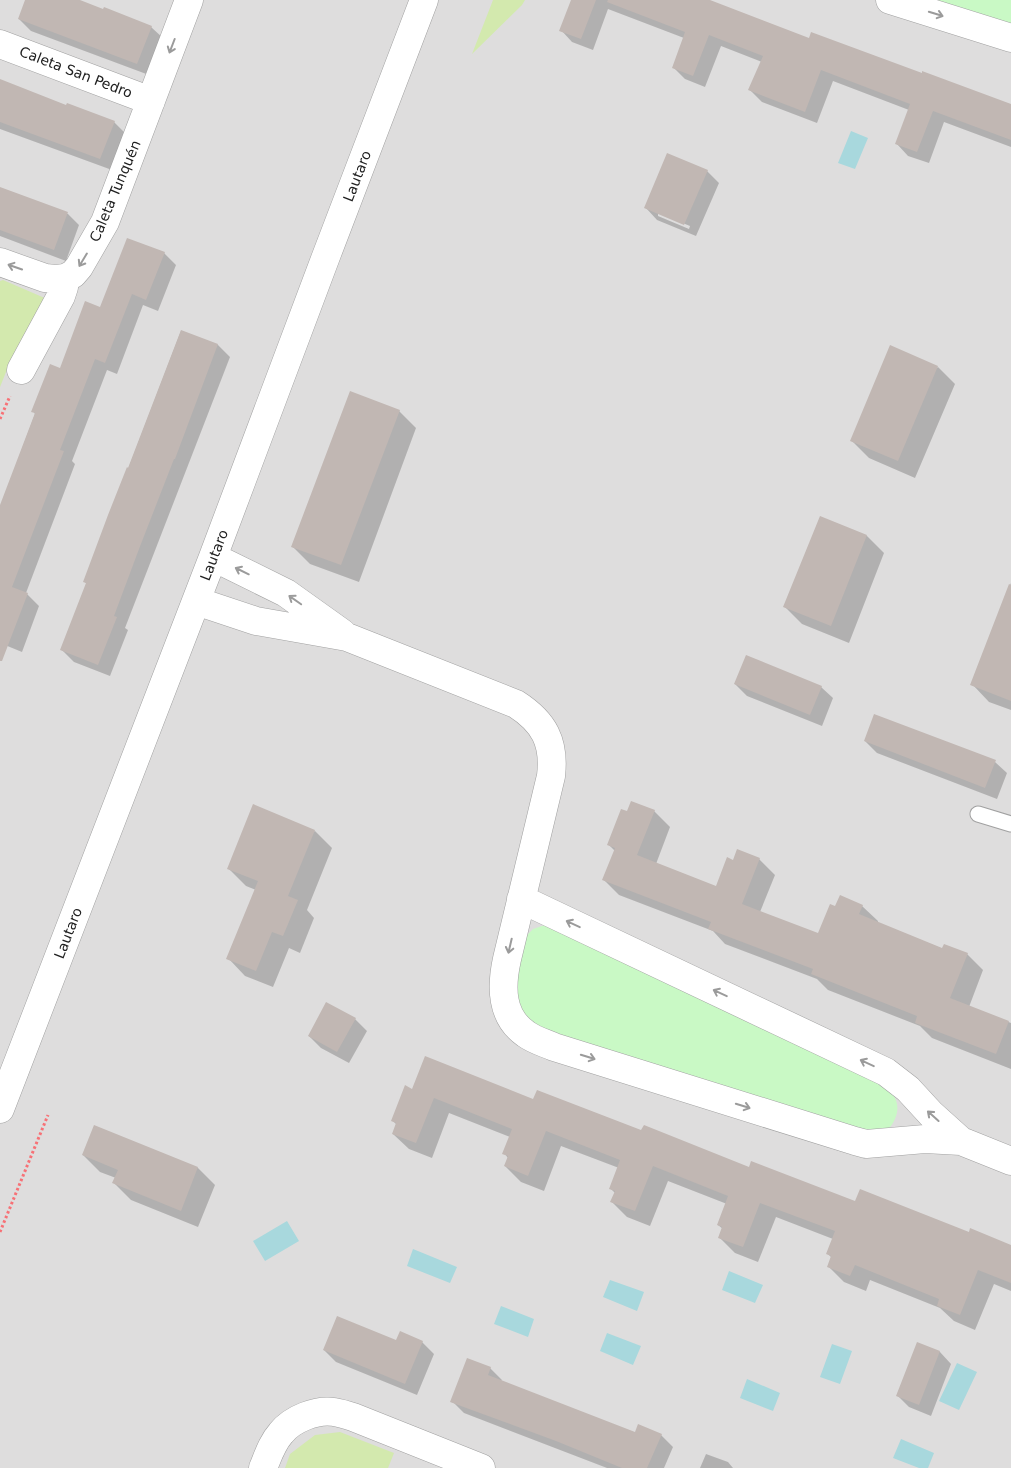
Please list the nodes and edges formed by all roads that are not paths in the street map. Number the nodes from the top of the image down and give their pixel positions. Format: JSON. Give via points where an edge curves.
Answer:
{"nodes":[{"id":1,"x":190,"y":0,"type":"edge"},
{"id":2,"x":424,"y":0,"type":"edge"},
{"id":3,"x":890,"y":0,"type":"edge"},
{"id":4,"x":1011,"y":38,"type":"edge"},
{"id":5,"x":0,"y":44,"type":"edge"},
{"id":6,"x":151,"y":101,"type":"junction"},
{"id":7,"x":0,"y":262,"type":"edge"},
{"id":8,"x":64,"y":278,"type":"junction"},
{"id":9,"x":21,"y":370,"type":"dead end"},
{"id":10,"x":213,"y":557,"type":"junction"},
{"id":11,"x":196,"y":601,"type":"junction"},
{"id":12,"x":347,"y":637,"type":"junction"},
{"id":13,"x":978,"y":814,"type":"dead end"},
{"id":14,"x":1011,"y":824,"type":"edge"},
{"id":15,"x":521,"y":899,"type":"junction"},
{"id":16,"x":908,"y":1089,"type":"junction"},
{"id":17,"x":0,"y":1110,"type":"edge"},
{"id":18,"x":961,"y":1141,"type":"junction"},
{"id":19,"x":888,"y":1142,"type":"junction"},
{"id":20,"x":1011,"y":1161,"type":"edge"},
{"id":21,"x":262,"y":1468,"type":"edge"},
{"id":22,"x":481,"y":1468,"type":"edge"}],
"edges":[{"from":1,"to":6,"type":"street","name":"Caleta Tunquén","one_way":true},
{"from":2,"to":10,"type":"street","name":"Lautaro"},
{"from":3,"to":4,"type":"street","one_way":true},
{"from":5,"to":6,"type":"street","name":"Caleta San Pedro"},
{"from":6,"to":8,"type":"street","name":"Caleta Tunquén","one_way":true,"via":[[105,222],[79,268]]},
{"from":8,"to":7,"type":"street","one_way":true,"via":[[45,278]]},
{"from":8,"to":9,"type":"street","via":[[61,296]]},
{"from":10,"to":11,"type":"street","name":"Lautaro"},
{"from":12,"to":10,"type":"street","one_way":true,"via":[[286,593]]},
{"from":11,"to":12,"type":"street","via":[[256,622]]},
{"from":11,"to":17,"type":"street","name":"Lautaro"},
{"from":12,"to":15,"type":"street","via":[[516,704],[528,712],[546,734],[553,762],[551,776]]},
{"from":13,"to":14,"type":"lane"},
{"from":16,"to":15,"type":"street","one_way":true,"via":[[886,1072]]},
{"from":15,"to":19,"type":"street","one_way":true,"via":[[503,989],[509,1018],[527,1035],[554,1047],[855,1141],[866,1144]]},
{"from":18,"to":16,"type":"street","one_way":true},
{"from":16,"to":19,"type":"street","via":[[904,1119]]},
{"from":18,"to":19,"type":"street"},
{"from":18,"to":20,"type":"street"},
{"from":21,"to":22,"type":"street","via":[[282,1431],[315,1413],[333,1412]]}]}
